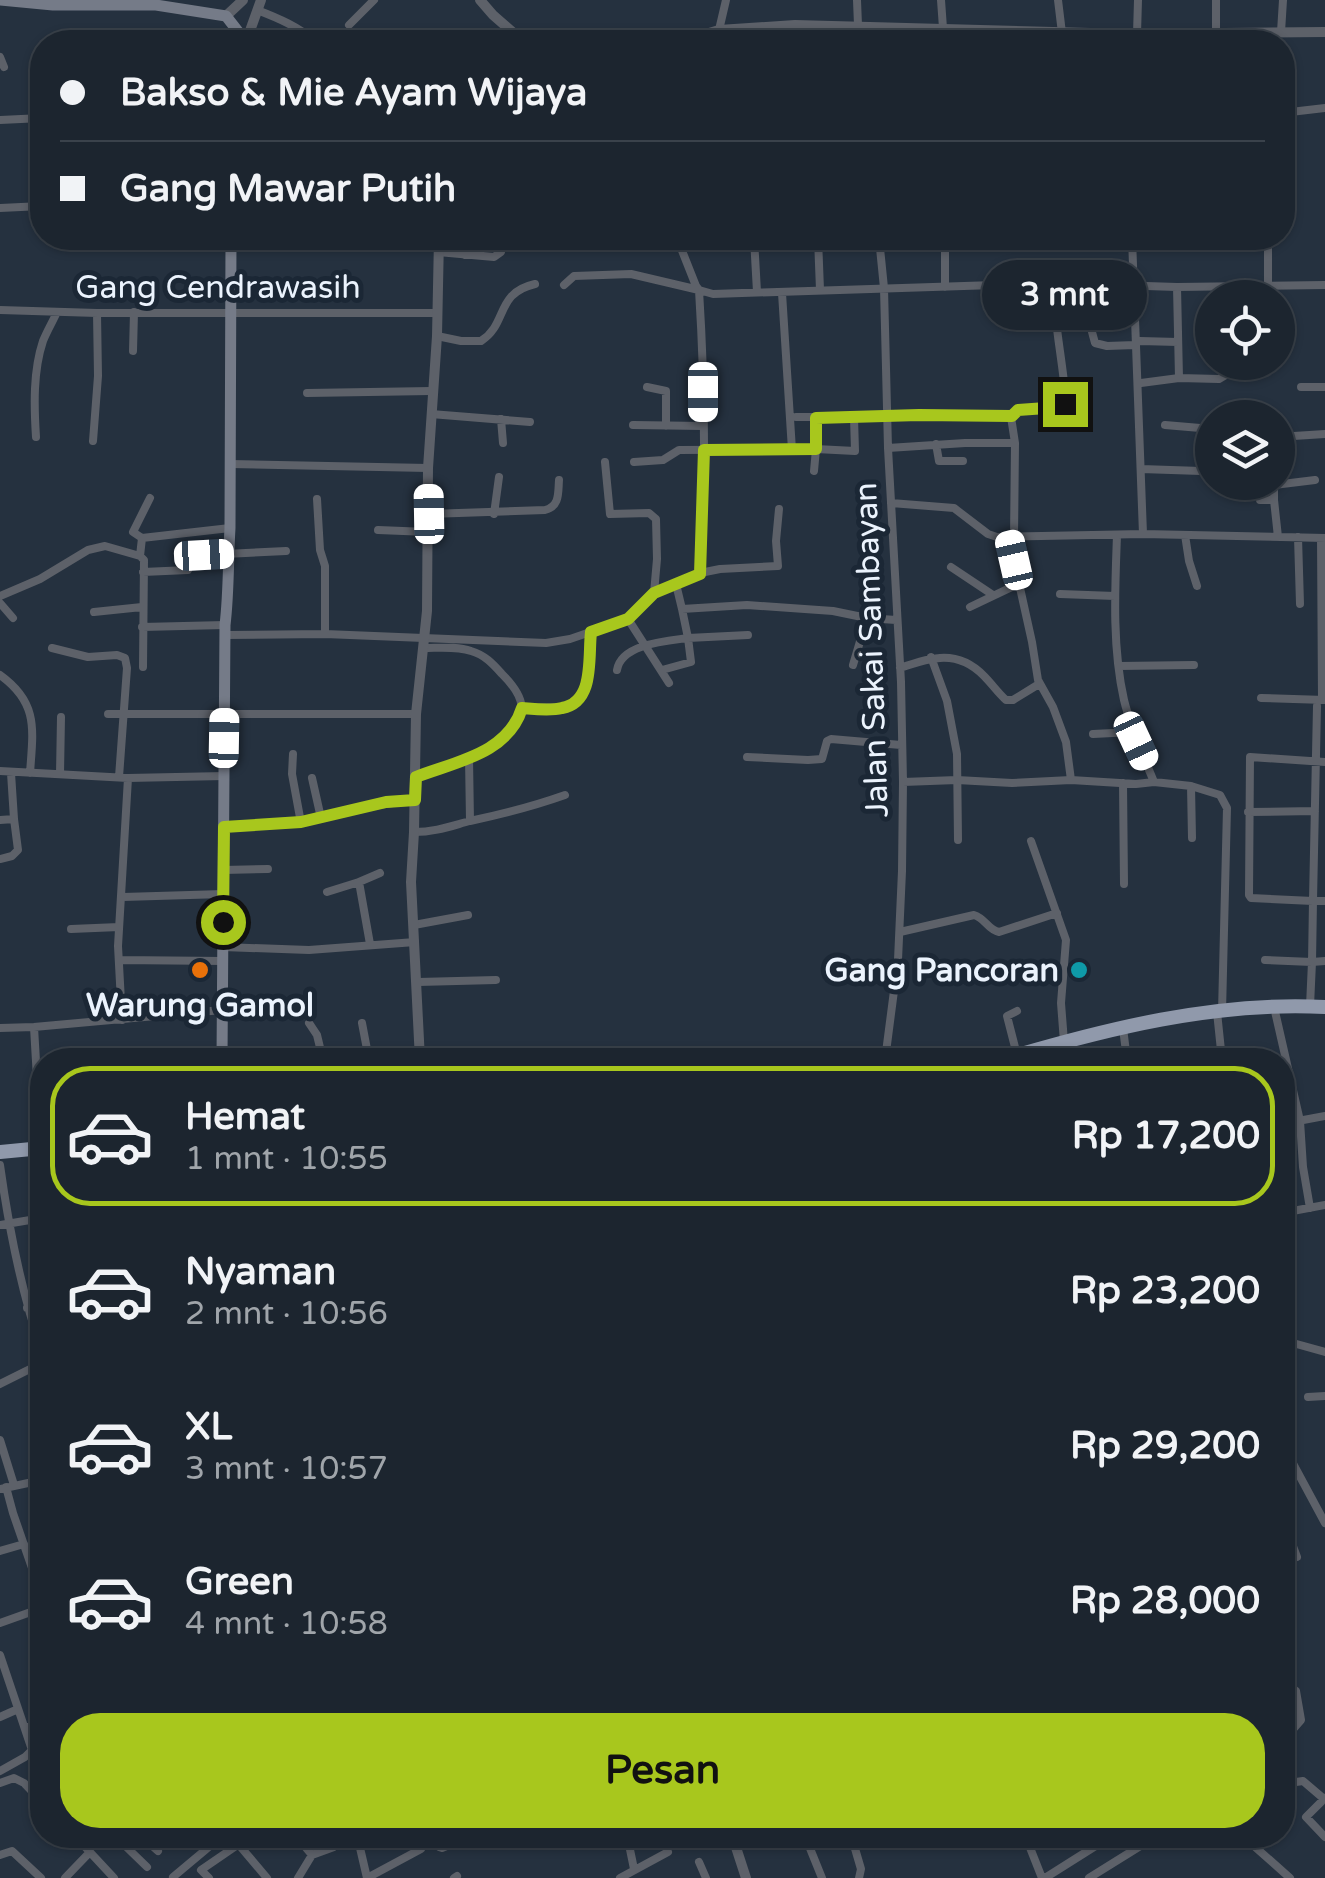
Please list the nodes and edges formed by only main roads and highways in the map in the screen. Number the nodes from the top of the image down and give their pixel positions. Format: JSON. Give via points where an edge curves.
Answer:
{"nodes":[{"id":1,"x":0,"y":0,"type":"edge"},
{"id":2,"x":110,"y":3,"type":"edge"},
{"id":3,"x":161,"y":4,"type":"edge"},
{"id":4,"x":237,"y":30,"type":"edge"},
{"id":5,"x":231,"y":250,"type":"edge"},
{"id":6,"x":1317,"y":1007,"type":"edge"},
{"id":7,"x":222,"y":1048,"type":"edge"},
{"id":8,"x":1044,"y":1048,"type":"edge"},
{"id":9,"x":30,"y":1149,"type":"edge"},
{"id":10,"x":0,"y":1152,"type":"edge"}],
"edges":[{"from":1,"to":2,"type":"main road"},
{"from":2,"to":3,"type":"main road"},
{"from":3,"to":4,"type":"main road","via":[[226,16]]},
{"from":5,"to":7,"type":"main road"},
{"from":6,"to":8,"type":"highway","via":[[1220,1012]]},
{"from":9,"to":10,"type":"highway"}]}
